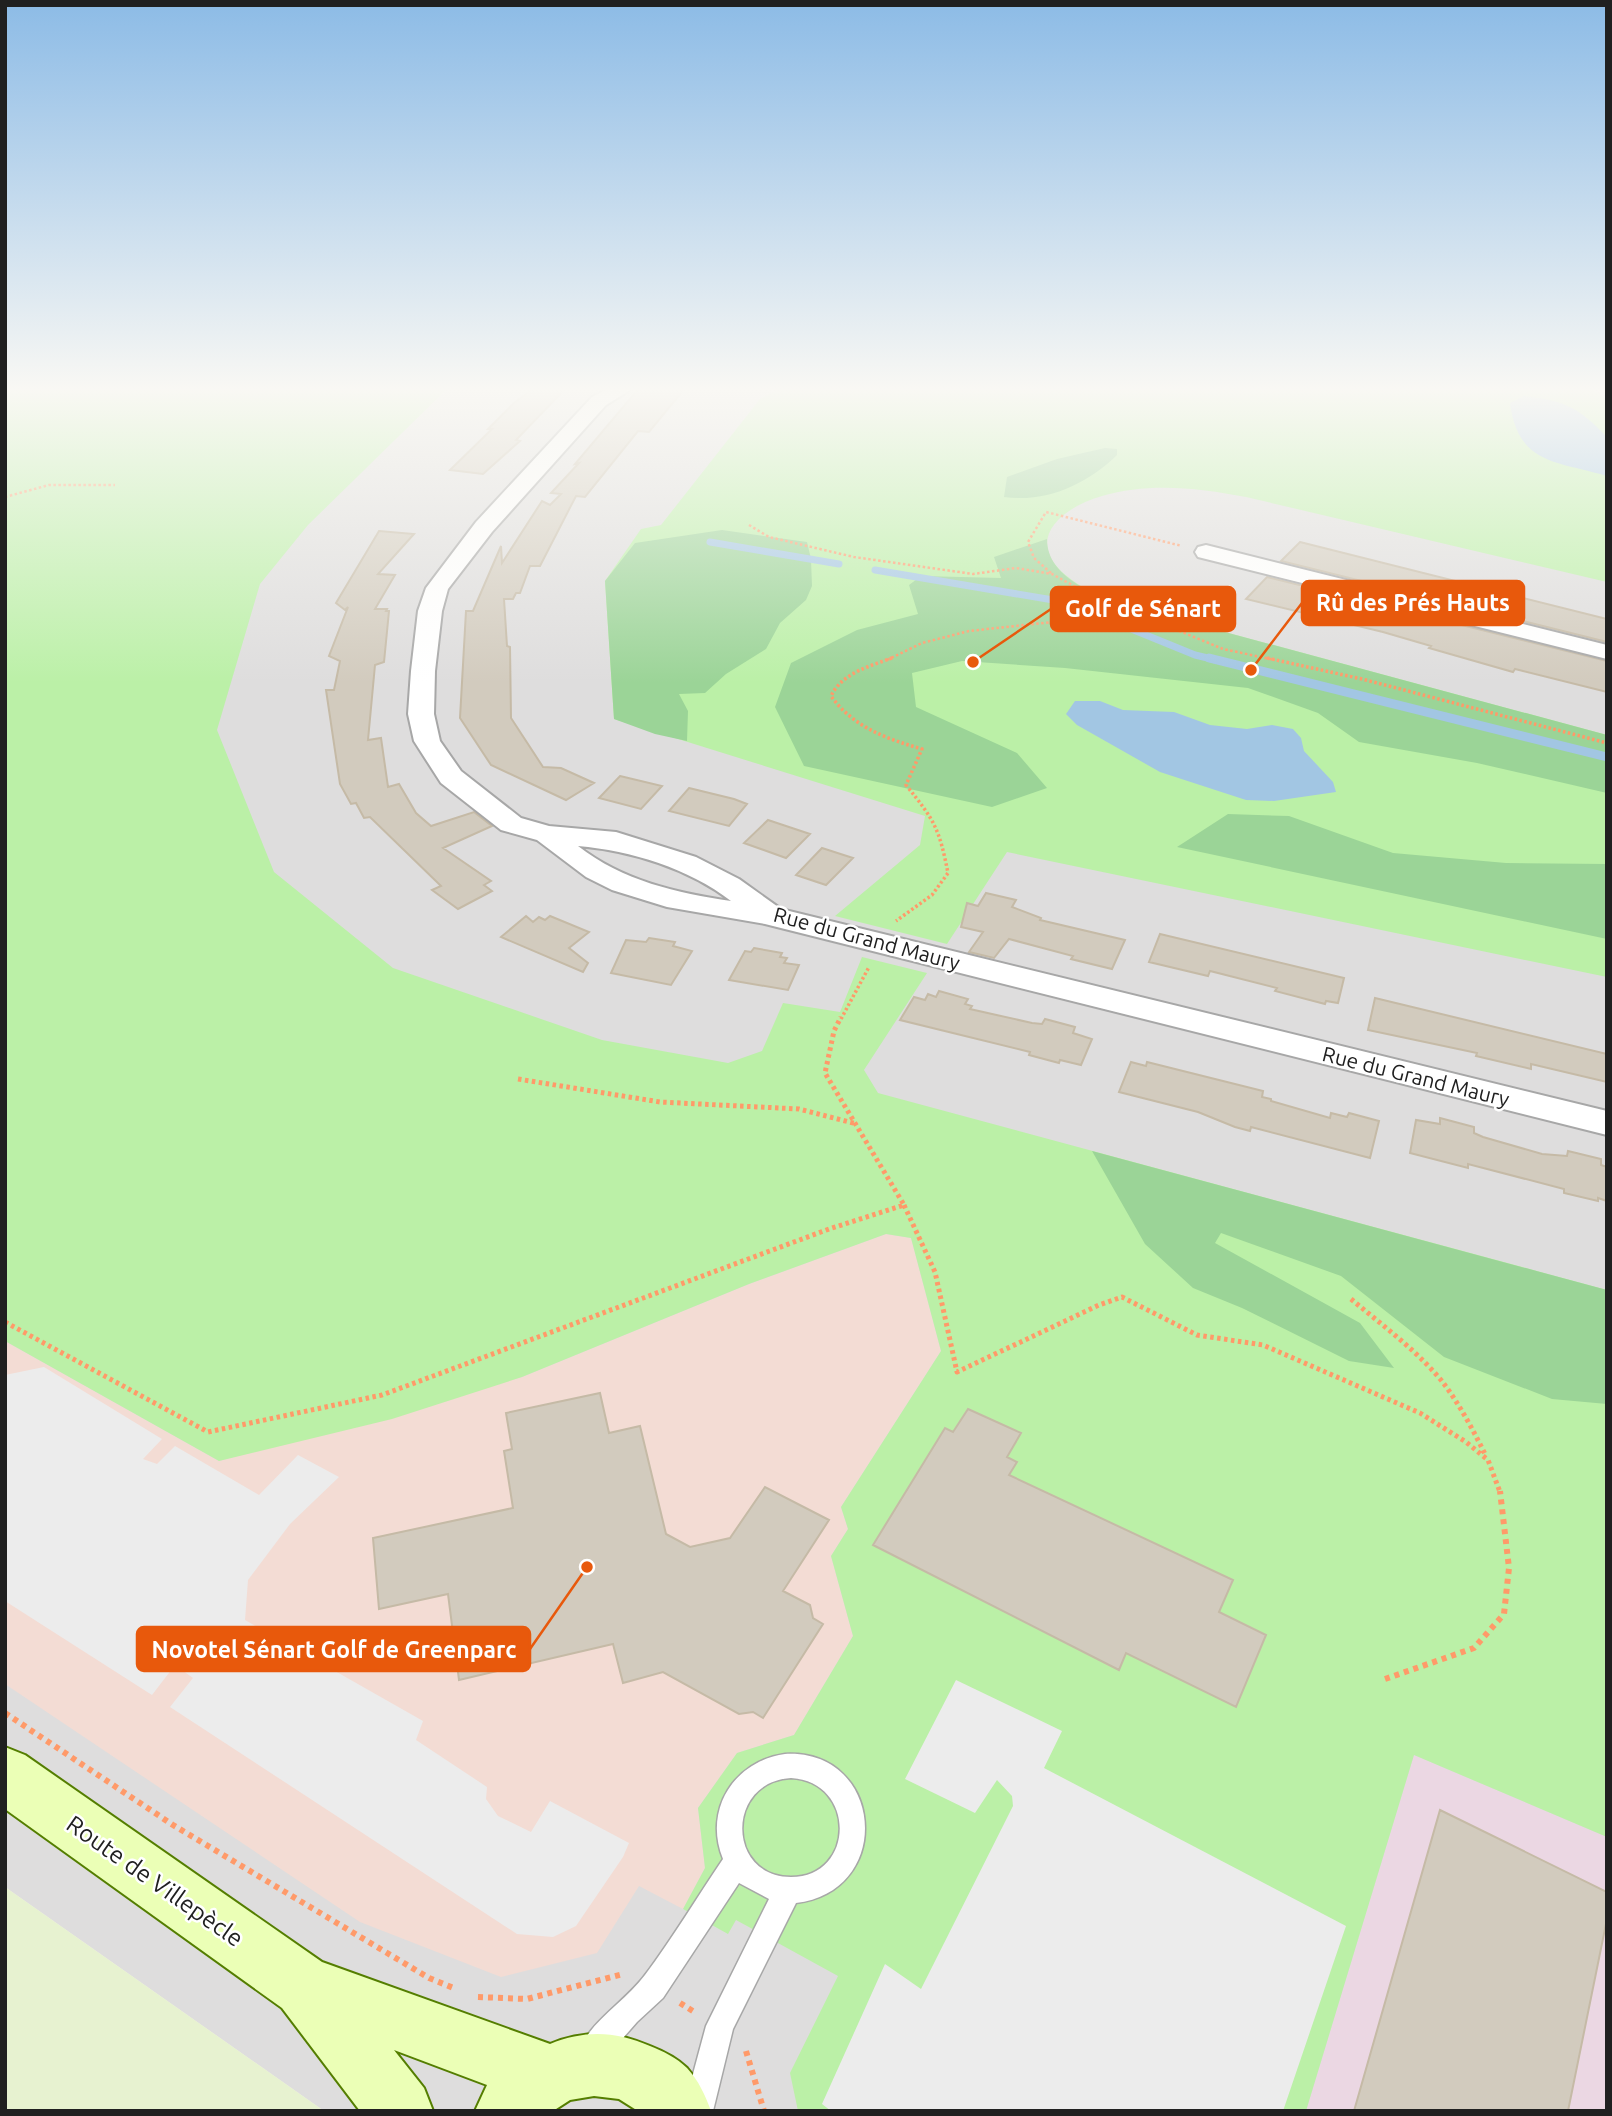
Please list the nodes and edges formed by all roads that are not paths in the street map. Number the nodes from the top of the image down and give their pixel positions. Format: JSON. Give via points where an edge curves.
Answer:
{"nodes":[{"id":1,"x":522,"y":486,"type":"edge"},
{"id":2,"x":1206,"y":552,"type":"road end"},
{"id":3,"x":1607,"y":652,"type":"edge"},
{"id":4,"x":548,"y":834,"type":"junction"},
{"id":5,"x":771,"y":916,"type":"junction"},
{"id":6,"x":1607,"y":1123,"type":"edge"},
{"id":7,"x":5,"y":1776,"type":"edge"},
{"id":8,"x":738,"y":1860,"type":"junction"},
{"id":9,"x":788,"y":1890,"type":"junction"},
{"id":10,"x":304,"y":1986,"type":"junction"},
{"id":11,"x":546,"y":2083,"type":"edge"},
{"id":12,"x":401,"y":2111,"type":"edge"},
{"id":13,"x":679,"y":2111,"type":"edge"},
{"id":14,"x":698,"y":2111,"type":"edge"}],
"edges":[{"from":1,"to":4,"type":"street","name":"Rue du Grand Maury","via":[[437,588],[430,611],[421,714],[427,741],[451,777],[512,824]]},
{"from":2,"to":3,"type":"street"},
{"from":4,"to":5,"type":"street","name":"Rue du Grand Maury","via":[[616,841],[686,863],[729,885]]},
{"from":4,"to":5,"type":"street","via":[[568,854],[610,879],[678,903]]},
{"from":5,"to":6,"type":"street","name":"Rue du Grand Maury"},
{"from":7,"to":10,"type":"main road","name":"Route de Villepècle"},
{"from":8,"to":9,"type":"lane","via":[[750,1876]]},
{"from":8,"to":9,"type":"lane","via":[[730,1840],[730,1819],[748,1783],[783,1765],[822,1773],[849,1803],[854,1823],[852,1844],[828,1878],[809,1888]]},
{"from":8,"to":11,"type":"lane","via":[[653,1988]]},
{"from":9,"to":14,"type":"lane","via":[[720,2026]]},
{"from":10,"to":11,"type":"main road","name":"Route de Villepècle","via":[[481,2053]]},
{"from":10,"to":12,"type":"main road","name":"Route de Villepècle"},
{"from":11,"to":13,"type":"main road","name":"Route de Villepècle","via":[[616,2065],[648,2078]]}]}
